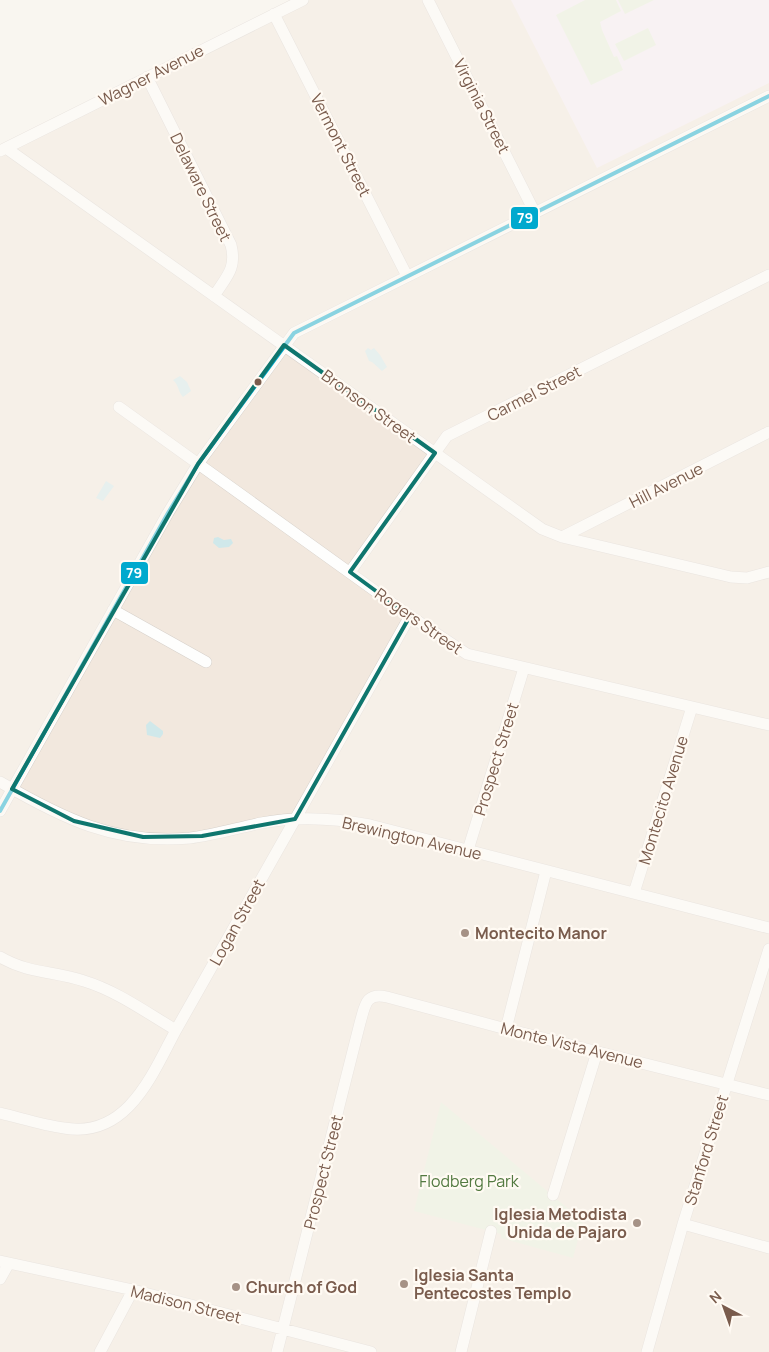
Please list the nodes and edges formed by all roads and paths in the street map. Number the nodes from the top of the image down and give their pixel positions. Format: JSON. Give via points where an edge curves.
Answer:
{"nodes":[{"id":1,"x":303,"y":0,"type":"edge"},
{"id":2,"x":428,"y":0,"type":"edge"},
{"id":3,"x":274,"y":14,"type":"junction"},
{"id":4,"x":147,"y":77,"type":"junction"},
{"id":5,"x":769,"y":96,"type":"edge"},
{"id":6,"x":3,"y":149,"type":"edge"},
{"id":7,"x":536,"y":213,"type":"junction"},
{"id":8,"x":769,"y":275,"type":"edge"},
{"id":9,"x":407,"y":276,"type":"junction"},
{"id":10,"x":214,"y":296,"type":"junction"},
{"id":11,"x":284,"y":345,"type":"junction"},
{"id":12,"x":119,"y":406,"type":"dead end"},
{"id":13,"x":769,"y":432,"type":"edge"},
{"id":14,"x":435,"y":453,"type":"junction"},
{"id":15,"x":198,"y":464,"type":"junction"},
{"id":16,"x":562,"y":537,"type":"junction"},
{"id":17,"x":350,"y":572,"type":"junction"},
{"id":18,"x":769,"y":572,"type":"edge"},
{"id":19,"x":113,"y":610,"type":"junction"},
{"id":20,"x":410,"y":616,"type":"junction"},
{"id":21,"x":206,"y":662,"type":"dead end"},
{"id":22,"x":524,"y":668,"type":"junction"},
{"id":23,"x":692,"y":707,"type":"junction"},
{"id":24,"x":769,"y":725,"type":"edge"},
{"id":25,"x":0,"y":782,"type":"edge"},
{"id":26,"x":12,"y":789,"type":"junction"},
{"id":27,"x":0,"y":810,"type":"edge"},
{"id":28,"x":295,"y":819,"type":"junction"},
{"id":29,"x":468,"y":850,"type":"junction"},
{"id":30,"x":546,"y":871,"type":"junction"},
{"id":31,"x":634,"y":893,"type":"junction"},
{"id":32,"x":769,"y":928,"type":"edge"},
{"id":33,"x":769,"y":949,"type":"edge"},
{"id":34,"x":0,"y":957,"type":"edge"},
{"id":35,"x":375,"y":996,"type":"joint"},
{"id":36,"x":506,"y":1029,"type":"junction"},
{"id":37,"x":176,"y":1030,"type":"junction"},
{"id":38,"x":597,"y":1052,"type":"junction"},
{"id":39,"x":726,"y":1084,"type":"junction"},
{"id":40,"x":769,"y":1095,"type":"edge"},
{"id":41,"x":0,"y":1112,"type":"edge"},
{"id":42,"x":554,"y":1190,"type":"dead end"},
{"id":43,"x":683,"y":1224,"type":"junction"},
{"id":44,"x":491,"y":1231,"type":"dead end"},
{"id":45,"x":769,"y":1248,"type":"edge"},
{"id":46,"x":5,"y":1262,"type":"edge"},
{"id":47,"x":0,"y":1279,"type":"edge"},
{"id":48,"x":133,"y":1290,"type":"junction"},
{"id":49,"x":283,"y":1330,"type":"junction"},
{"id":50,"x":100,"y":1352,"type":"edge"},
{"id":51,"x":277,"y":1352,"type":"edge"},
{"id":52,"x":371,"y":1352,"type":"edge"},
{"id":53,"x":461,"y":1352,"type":"edge"},
{"id":54,"x":647,"y":1352,"type":"edge"}],
"edges":[{"from":1,"to":3,"type":"street","name":"Wagner Avenue"},
{"from":2,"to":7,"type":"street","name":"Virginia Street"},
{"from":3,"to":4,"type":"street","name":"Wagner Avenue"},
{"from":3,"to":9,"type":"street","name":"Vermont Street"},
{"from":4,"to":6,"type":"street","name":"Wagner Avenue"},
{"from":4,"to":10,"type":"street","name":"Delaware Street","via":[[230,245],[233,265]]},
{"from":5,"to":7,"type":"street"},
{"from":6,"to":10,"type":"street","name":"Bronson Street"},
{"from":7,"to":9,"type":"street"},
{"from":8,"to":14,"type":"street","name":"Carmel Street","via":[[447,436]]},
{"from":9,"to":11,"type":"street","via":[[294,333]]},
{"from":10,"to":11,"type":"street","name":"Bronson Street"},
{"from":11,"to":14,"type":"street","name":"Bronson Street"},
{"from":11,"to":15,"type":"street"},
{"from":12,"to":15,"type":"street","name":"Rogers Street"},
{"from":13,"to":16,"type":"street","name":"Hill Avenue"},
{"from":14,"to":16,"type":"street","name":"Bronson Street","via":[[534,524]]},
{"from":14,"to":17,"type":"street","name":"Carmel Street"},
{"from":15,"to":17,"type":"street","name":"Rogers Street"},
{"from":15,"to":19,"type":"street"},
{"from":16,"to":18,"type":"street","name":"Bronson Street","via":[[731,577],[747,578]]},
{"from":17,"to":20,"type":"street","name":"Rogers Street"},
{"from":19,"to":21,"type":"street"},
{"from":19,"to":26,"type":"street"},
{"from":20,"to":22,"type":"street","name":"Rogers Street","via":[[467,654]]},
{"from":20,"to":28,"type":"street","name":"Logan Street"},
{"from":22,"to":23,"type":"street","name":"Rogers Street"},
{"from":22,"to":29,"type":"street","name":"Prospect Street"},
{"from":23,"to":24,"type":"street","name":"Rogers Street"},
{"from":23,"to":31,"type":"street","name":"Montecito Avenue"},
{"from":25,"to":26,"type":"street","name":"Brewington Avenue"},
{"from":26,"to":27,"type":"street"},
{"from":26,"to":28,"type":"street","name":"Brewington Avenue","via":[[74,821],[106,831],[143,837],[195,837]]},
{"from":28,"to":29,"type":"street","name":"Brewington Avenue","via":[[349,821]]},
{"from":28,"to":37,"type":"street","name":"Logan Street"},
{"from":29,"to":30,"type":"street","name":"Brewington Avenue"},
{"from":30,"to":31,"type":"street","name":"Brewington Avenue"},
{"from":30,"to":36,"type":"street"},
{"from":31,"to":32,"type":"street","name":"Brewington Avenue"},
{"from":33,"to":39,"type":"street","name":"Stanford Street"},
{"from":34,"to":37,"type":"street","via":[[34,971],[97,985]]},
{"from":35,"to":36,"type":"street","name":"Monte Vista Avenue"},
{"from":35,"to":49,"type":"street","name":"Prospect Street","via":[[367,1001],[360,1023]]},
{"from":36,"to":38,"type":"street","name":"Monte Vista Avenue"},
{"from":37,"to":41,"type":"street","name":"Logan Street","via":[[142,1092],[129,1107],[108,1122],[88,1128],[64,1128]]},
{"from":38,"to":39,"type":"street","name":"Monte Vista Avenue"},
{"from":38,"to":42,"type":"street"},
{"from":39,"to":40,"type":"street","name":"Monte Vista Avenue"},
{"from":39,"to":43,"type":"street","name":"Stanford Street"},
{"from":43,"to":45,"type":"street"},
{"from":43,"to":54,"type":"street","name":"Stanford Street"},
{"from":44,"to":53,"type":"street"},
{"from":46,"to":47,"type":"street"},
{"from":46,"to":48,"type":"street","name":"Madison Street"},
{"from":48,"to":49,"type":"street","name":"Madison Street"},
{"from":48,"to":50,"type":"street"},
{"from":49,"to":51,"type":"street","name":"Prospect Street"},
{"from":49,"to":52,"type":"street","name":"Madison Street"}]}
